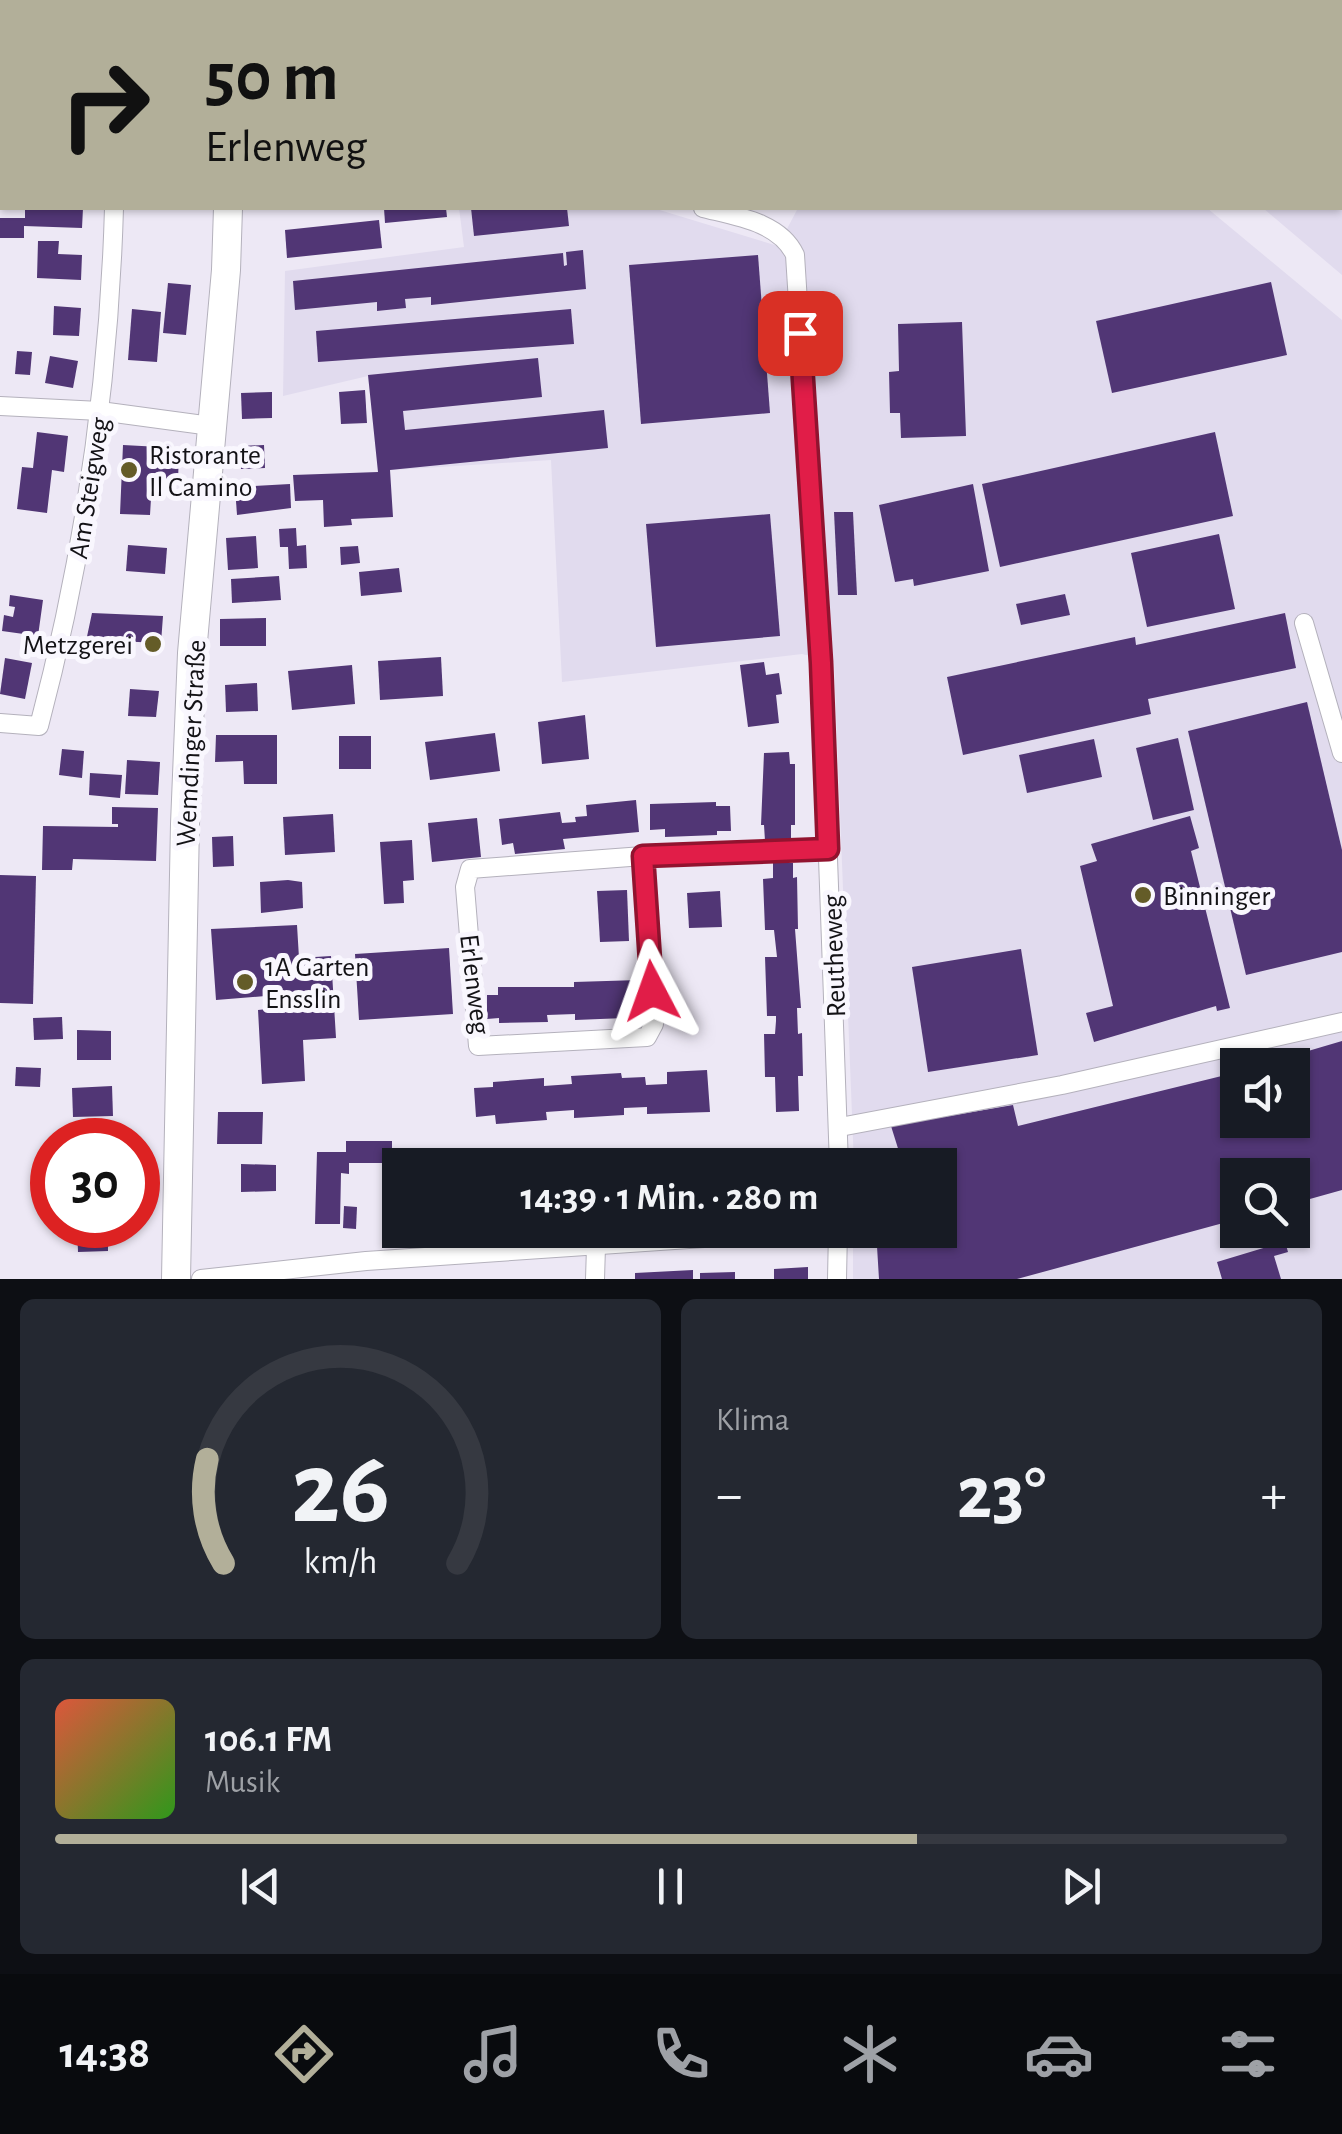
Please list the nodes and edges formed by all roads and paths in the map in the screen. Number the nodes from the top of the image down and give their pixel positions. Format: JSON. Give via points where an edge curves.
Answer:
{"nodes":[{"id":1,"x":114,"y":210,"type":"edge"},
{"id":2,"x":228,"y":210,"type":"edge"},
{"id":3,"x":712,"y":210,"type":"edge"},
{"id":4,"x":0,"y":406,"type":"edge"},
{"id":5,"x":100,"y":412,"type":"junction"},
{"id":6,"x":210,"y":426,"type":"junction"},
{"id":7,"x":1304,"y":623,"type":"dead end"},
{"id":8,"x":0,"y":724,"type":"edge"},
{"id":9,"x":1342,"y":753,"type":"edge"},
{"id":10,"x":828,"y":849,"type":"junction"},
{"id":11,"x":643,"y":856,"type":"junction"},
{"id":12,"x":1342,"y":1022,"type":"edge"},
{"id":13,"x":840,"y":1127,"type":"junction"},
{"id":14,"x":840,"y":1148,"type":"edge"},
{"id":15,"x":586,"y":1248,"type":"edge"},
{"id":16,"x":596,"y":1248,"type":"edge"},
{"id":17,"x":838,"y":1248,"type":"edge"},
{"id":18,"x":366,"y":1270,"type":"edge"},
{"id":19,"x":176,"y":1279,"type":"edge"},
{"id":20,"x":201,"y":1279,"type":"edge"},
{"id":21,"x":595,"y":1279,"type":"edge"},
{"id":22,"x":837,"y":1279,"type":"edge"}],
"edges":[{"from":1,"to":5,"type":"street","name":"Am Steigweg"},
{"from":2,"to":6,"type":"main road","name":"Wemdinger Straße"},
{"from":3,"to":10,"type":"street","name":"Reutheweg","via":[[778,234],[795,256]]},
{"from":4,"to":5,"type":"street"},
{"from":5,"to":6,"type":"street"},
{"from":5,"to":8,"type":"street","name":"Am Steigweg","via":[[70,600],[39,726]]},
{"from":6,"to":19,"type":"main road","name":"Wemdinger Straße","via":[[185,804]]},
{"from":7,"to":9,"type":"street"},
{"from":10,"to":11,"type":"street","name":"Erlenweg"},
{"from":10,"to":13,"type":"street","name":"Reutheweg"},
{"from":11,"to":11,"type":"street","name":"Erlenweg","via":[[470,869],[465,887],[478,1046],[647,1037],[654,1024]]},
{"from":12,"to":13,"type":"street"},
{"from":13,"to":14,"type":"street","name":"Reutheweg"},
{"from":15,"to":18,"type":"street"},
{"from":16,"to":21,"type":"street"},
{"from":17,"to":22,"type":"street"},
{"from":18,"to":20,"type":"street"}]}
